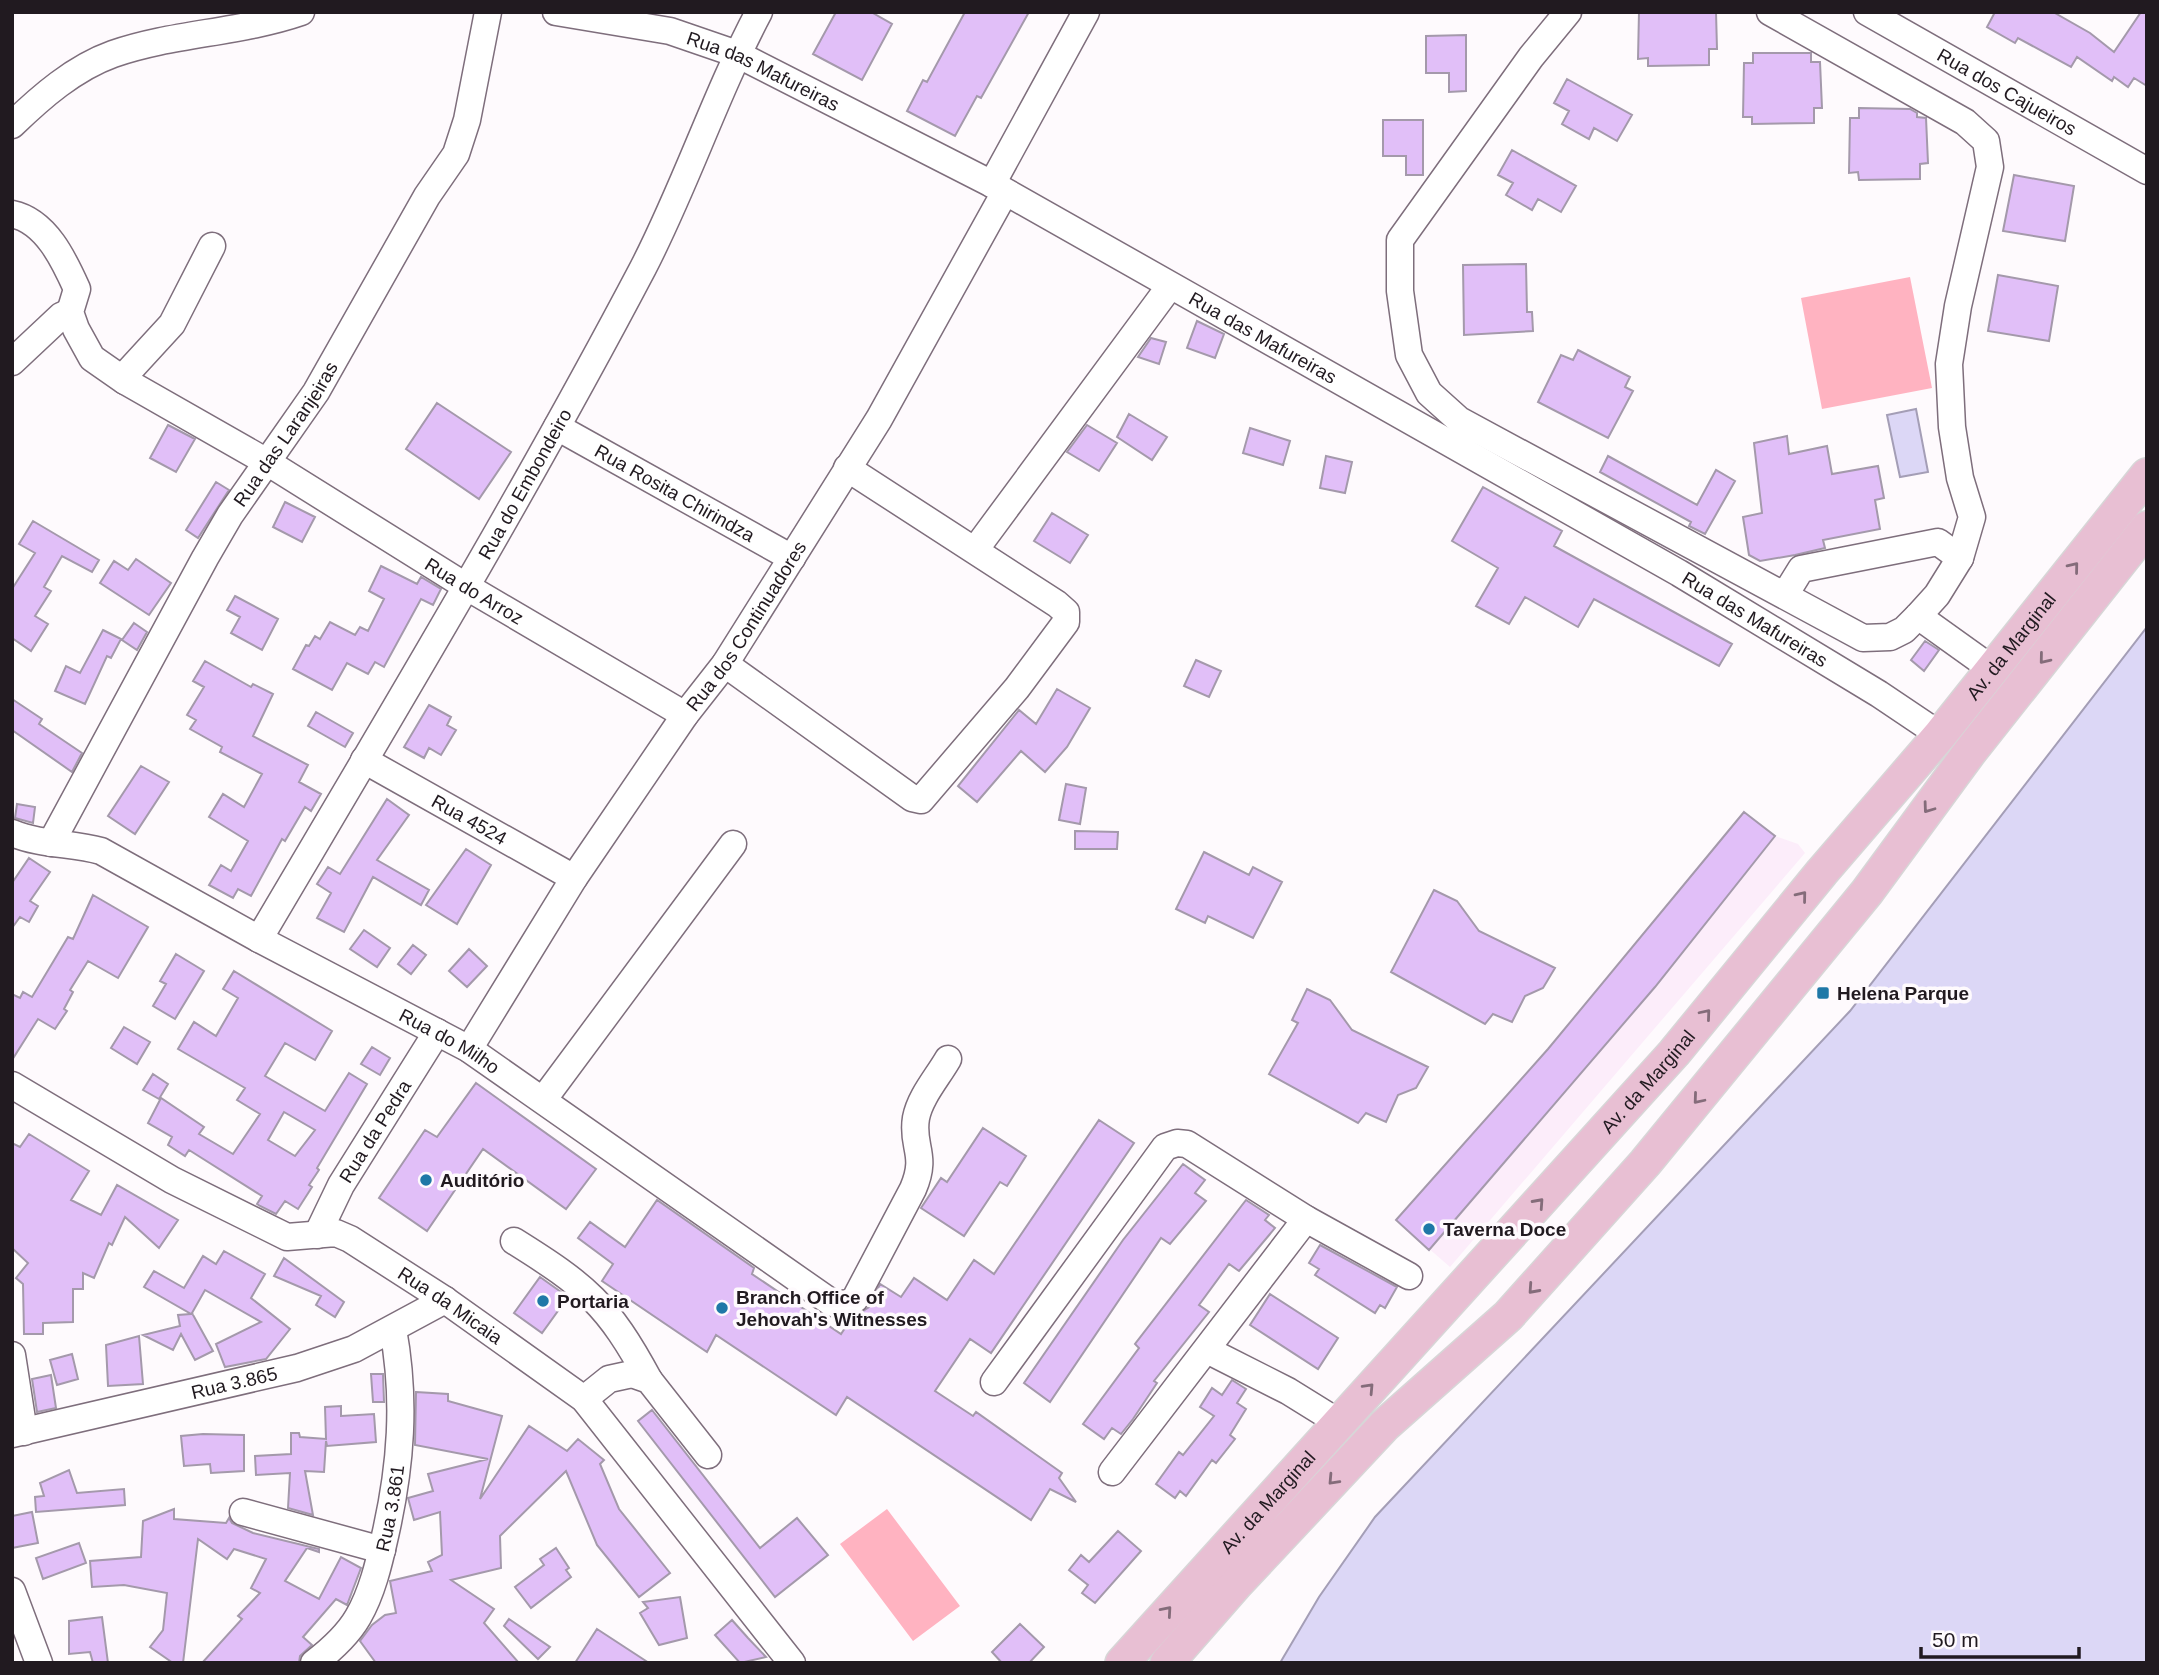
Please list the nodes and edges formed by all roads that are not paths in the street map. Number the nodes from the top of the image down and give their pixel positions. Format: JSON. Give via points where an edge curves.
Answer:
{"nodes":[{"id":1,"x":301,"y":12,"type":"edge"},
{"id":2,"x":488,"y":12,"type":"edge"},
{"id":3,"x":556,"y":12,"type":"edge"},
{"id":4,"x":759,"y":12,"type":"edge"},
{"id":5,"x":1086,"y":12,"type":"edge"},
{"id":6,"x":1568,"y":12,"type":"edge"},
{"id":7,"x":1770,"y":12,"type":"edge"},
{"id":8,"x":1867,"y":12,"type":"edge"},
{"id":9,"x":737,"y":54,"type":"junction"},
{"id":10,"x":12,"y":125,"type":"edge"},
{"id":11,"x":2147,"y":171,"type":"edge"},
{"id":12,"x":999,"y":188,"type":"junction"},
{"id":13,"x":12,"y":214,"type":"edge"},
{"id":14,"x":212,"y":246,"type":"dead end"},
{"id":15,"x":1170,"y":286,"type":"junction"},
{"id":16,"x":70,"y":312,"type":"junction"},
{"id":17,"x":12,"y":362,"type":"edge"},
{"id":18,"x":125,"y":381,"type":"junction"},
{"id":19,"x":557,"y":427,"type":"junction"},
{"id":20,"x":267,"y":462,"type":"junction"},
{"id":21,"x":847,"y":468,"type":"junction"},
{"id":22,"x":2147,"y":475,"type":"edge"},
{"id":23,"x":2147,"y":528,"type":"edge"},
{"id":24,"x":975,"y":550,"type":"junction"},
{"id":25,"x":792,"y":558,"type":"junction"},
{"id":26,"x":1960,"y":558,"type":"junction"},
{"id":27,"x":467,"y":587,"type":"junction"},
{"id":28,"x":1785,"y":595,"type":"junction"},
{"id":29,"x":1918,"y":616,"type":"junction"},
{"id":30,"x":725,"y":664,"type":"junction"},
{"id":31,"x":1992,"y":670,"type":"junction"},
{"id":32,"x":685,"y":715,"type":"junction"},
{"id":33,"x":1940,"y":736,"type":"junction"},
{"id":34,"x":364,"y":760,"type":"junction"},
{"id":35,"x":12,"y":834,"type":"edge"},
{"id":36,"x":51,"y":843,"type":"junction"},
{"id":37,"x":733,"y":844,"type":"dead end"},
{"id":38,"x":574,"y":878,"type":"junction"},
{"id":39,"x":259,"y":939,"type":"junction"},
{"id":40,"x":438,"y":1032,"type":"junction"},
{"id":41,"x":469,"y":1049,"type":"junction"},
{"id":42,"x":948,"y":1059,"type":"dead end"},
{"id":43,"x":12,"y":1085,"type":"edge"},
{"id":44,"x":543,"y":1100,"type":"junction"},
{"id":45,"x":1306,"y":1219,"type":"junction"},
{"id":46,"x":317,"y":1235,"type":"junction"},
{"id":47,"x":513,"y":1241,"type":"dead end"},
{"id":48,"x":1409,"y":1276,"type":"dead end"},
{"id":49,"x":445,"y":1300,"type":"junction"},
{"id":50,"x":393,"y":1329,"type":"junction"},
{"id":51,"x":624,"y":1334,"type":"junction"},
{"id":52,"x":1207,"y":1350,"type":"junction"},
{"id":53,"x":12,"y":1355,"type":"edge"},
{"id":54,"x":608,"y":1379,"type":"junction"},
{"id":55,"x":649,"y":1380,"type":"junction"},
{"id":56,"x":994,"y":1382,"type":"dead end"},
{"id":57,"x":584,"y":1399,"type":"junction"},
{"id":58,"x":1338,"y":1422,"type":"junction"},
{"id":59,"x":18,"y":1433,"type":"edge"},
{"id":60,"x":708,"y":1455,"type":"dead end"},
{"id":61,"x":1112,"y":1472,"type":"dead end"},
{"id":62,"x":243,"y":1512,"type":"dead end"},
{"id":63,"x":382,"y":1550,"type":"junction"},
{"id":64,"x":12,"y":1591,"type":"edge"},
{"id":65,"x":39,"y":1663,"type":"edge"},
{"id":66,"x":314,"y":1663,"type":"edge"},
{"id":67,"x":792,"y":1663,"type":"edge"},
{"id":68,"x":1122,"y":1663,"type":"edge"},
{"id":69,"x":1167,"y":1663,"type":"edge"}],
"edges":[{"from":1,"to":10,"type":"street","via":[[113,54],[51,90]]},
{"from":2,"to":20,"type":"street","name":"Rua das Laranjeiras","via":[[463,140],[316,392]]},
{"from":3,"to":9,"type":"street","name":"Rua das Mafureiras","via":[[670,31]]},
{"from":4,"to":9,"type":"street","name":"Rua do Embondeiro"},
{"from":5,"to":12,"type":"street","name":"Rua dos Continuadores"},
{"from":6,"to":28,"type":"street","via":[[1400,240],[1400,291],[1409,355],[1429,393],[1458,420]]},
{"from":7,"to":26,"type":"street","via":[[1953,115],[1986,141],[1990,167],[1958,306],[1950,364],[1952,427],[1972,517]]},
{"from":8,"to":11,"type":"street","name":"Rua dos Cajueiros"},
{"from":9,"to":12,"type":"street","name":"Rua das Mafureiras"},
{"from":9,"to":19,"type":"street","name":"Rua do Embondeiro","via":[[645,264]]},
{"from":12,"to":15,"type":"street","name":"Rua das Mafureiras"},
{"from":12,"to":21,"type":"street","name":"Rua dos Continuadores","via":[[879,419]]},
{"from":13,"to":16,"type":"street","via":[[44,234],[63,259],[76,289]]},
{"from":14,"to":18,"type":"street","via":[[172,324],[127,373]]},
{"from":15,"to":24,"type":"street"},
{"from":15,"to":33,"type":"street","name":"Rua das Mafureiras","via":[[1679,573]]},
{"from":16,"to":17,"type":"street"},
{"from":16,"to":18,"type":"street","name":"Rua do Arroz","via":[[92,358]]},
{"from":18,"to":20,"type":"street","name":"Rua do Arroz"},
{"from":19,"to":25,"type":"street","name":"Rua Rosita Chirindza"},
{"from":19,"to":27,"type":"street","name":"Rua do Embondeiro"},
{"from":20,"to":27,"type":"street","name":"Rua do Arroz"},
{"from":20,"to":36,"type":"street","name":"Rua das Laranjeiras","via":[[205,558]]},
{"from":21,"to":24,"type":"street"},
{"from":21,"to":25,"type":"street","name":"Rua dos Continuadores"},
{"from":31,"to":22,"type":"main road","name":"Av. da Marginal","one_way":true},
{"from":23,"to":69,"type":"main road","name":"Av. da Marginal","one_way":true,"via":[[1969,753],[1867,892],[1645,1163],[1508,1317],[1385,1425]]},
{"from":24,"to":30,"type":"street","via":[[1057,604],[1068,618],[1017,688],[921,800]]},
{"from":25,"to":30,"type":"street","name":"Rua dos Continuadores"},
{"from":26,"to":28,"type":"street","via":[[1938,542],[1801,569]]},
{"from":26,"to":29,"type":"street"},
{"from":27,"to":32,"type":"street","name":"Rua do Arroz"},
{"from":27,"to":34,"type":"street","name":"Rua do Embondeiro"},
{"from":28,"to":29,"type":"street","via":[[1863,638],[1890,637]]},
{"from":29,"to":31,"type":"street"},
{"from":30,"to":32,"type":"street","name":"Rua dos Continuadores"},
{"from":31,"to":33,"type":"main road","name":"Av. da Marginal"},
{"from":32,"to":38,"type":"street","name":"Rua dos Continuadores"},
{"from":58,"to":33,"type":"main road","name":"Av. da Marginal","one_way":true,"via":[[1674,1052]]},
{"from":34,"to":38,"type":"street","name":"Rua 4524"},
{"from":34,"to":39,"type":"street","name":"Rua do Embondeiro"},
{"from":35,"to":36,"type":"street","name":"Rua do Milho"},
{"from":36,"to":39,"type":"street","name":"Rua do Milho","via":[[101,851]]},
{"from":37,"to":44,"type":"street"},
{"from":38,"to":41,"type":"street","name":"Rua dos Continuadores"},
{"from":39,"to":40,"type":"street","name":"Rua do Milho"},
{"from":40,"to":41,"type":"street","name":"Rua do Milho"},
{"from":40,"to":46,"type":"street","name":"Rua da Pedra","via":[[341,1185]]},
{"from":41,"to":44,"type":"street","name":"Rua do Milho"},
{"from":42,"to":44,"type":"street","name":"Rua do Milho","via":[[920,1104],[916,1119],[921,1171],[855,1299],[847,1304],[832,1303]]},
{"from":43,"to":46,"type":"street","name":"Rua da Micaia","via":[[224,1207],[288,1237]]},
{"from":45,"to":48,"type":"street"},
{"from":45,"to":52,"type":"street"},
{"from":45,"to":56,"type":"street","via":[[1187,1144],[1165,1147]]},
{"from":46,"to":49,"type":"street","name":"Rua da Micaia","via":[[336,1233],[350,1239]]},
{"from":47,"to":51,"type":"street","via":[[573,1278]]},
{"from":49,"to":50,"type":"street","name":"Rua 3.865"},
{"from":49,"to":57,"type":"street","name":"Rua da Micaia"},
{"from":50,"to":59,"type":"street","name":"Rua 3.865","via":[[354,1349],[297,1368]]},
{"from":50,"to":63,"type":"street","name":"Rua 3.861","via":[[401,1372],[402,1424],[396,1488]]},
{"from":51,"to":54,"type":"street"},
{"from":51,"to":55,"type":"street"},
{"from":52,"to":58,"type":"street"},
{"from":52,"to":61,"type":"street"},
{"from":53,"to":59,"type":"street"},
{"from":54,"to":55,"type":"street","via":[[632,1374]]},
{"from":54,"to":57,"type":"street"},
{"from":55,"to":60,"type":"street"},
{"from":57,"to":67,"type":"street","name":"Rua da Micaia"},
{"from":68,"to":58,"type":"main road","name":"Av. da Marginal","one_way":true},
{"from":62,"to":63,"type":"street"},
{"from":63,"to":66,"type":"street","name":"Rua 3.861","via":[[359,1617],[336,1646]]},
{"from":64,"to":65,"type":"street"}]}
